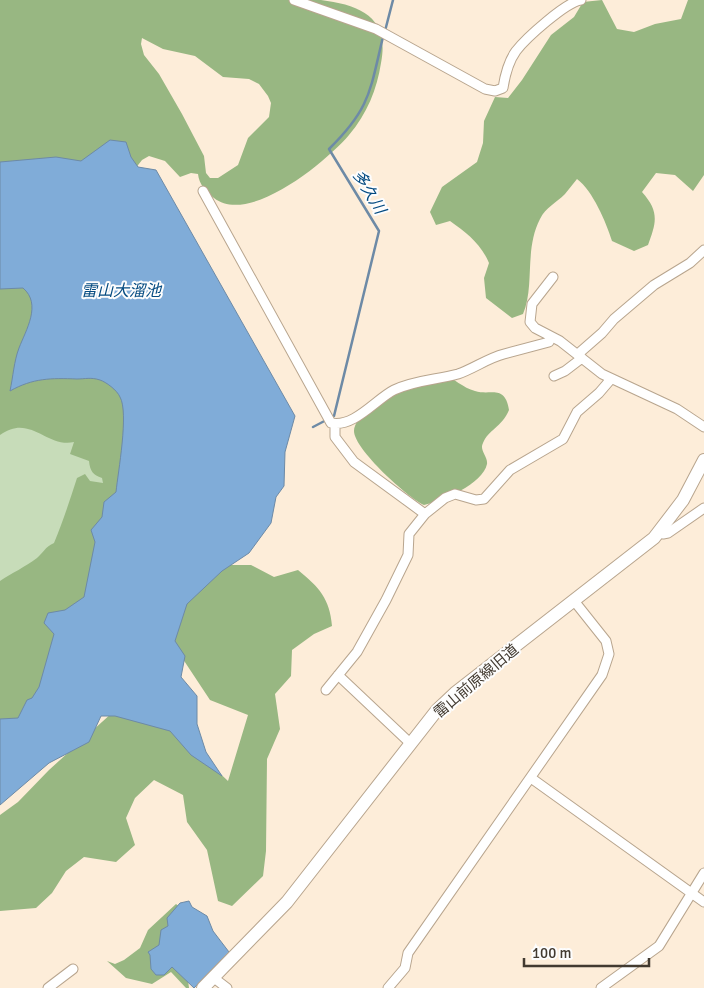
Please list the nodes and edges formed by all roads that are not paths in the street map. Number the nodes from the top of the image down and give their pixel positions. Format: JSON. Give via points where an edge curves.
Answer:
{"nodes":[{"id":1,"x":294,"y":0,"type":"edge"},
{"id":2,"x":581,"y":0,"type":"edge"},
{"id":3,"x":203,"y":191,"type":"dead end"},
{"id":4,"x":704,"y":250,"type":"edge"},
{"id":5,"x":553,"y":277,"type":"dead end"},
{"id":6,"x":551,"y":338,"type":"junction"},
{"id":7,"x":580,"y":356,"type":"junction"},
{"id":8,"x":554,"y":376,"type":"dead end"},
{"id":9,"x":611,"y":379,"type":"junction"},
{"id":10,"x":331,"y":421,"type":"junction"},
{"id":11,"x":704,"y":427,"type":"edge"},
{"id":12,"x":704,"y":460,"type":"edge"},
{"id":13,"x":704,"y":508,"type":"edge"},
{"id":14,"x":425,"y":514,"type":"junction"},
{"id":15,"x":660,"y":531,"type":"junction"},
{"id":16,"x":575,"y":602,"type":"junction"},
{"id":17,"x":338,"y":675,"type":"junction"},
{"id":18,"x":326,"y":690,"type":"dead end"},
{"id":19,"x":410,"y":744,"type":"junction"},
{"id":20,"x":531,"y":778,"type":"junction"},
{"id":21,"x":704,"y":872,"type":"edge"},
{"id":22,"x":691,"y":891,"type":"junction"},
{"id":23,"x":704,"y":902,"type":"edge"},
{"id":24,"x":73,"y":969,"type":"dead end"},
{"id":25,"x":214,"y":978,"type":"junction"},
{"id":26,"x":48,"y":988,"type":"edge"},
{"id":27,"x":203,"y":988,"type":"edge"},
{"id":28,"x":227,"y":988,"type":"edge"},
{"id":29,"x":388,"y":988,"type":"edge"},
{"id":30,"x":601,"y":988,"type":"edge"}],
"edges":[{"from":1,"to":2,"type":"street","via":[[376,29],[495,91],[503,88],[516,50],[553,18]]},
{"from":3,"to":10,"type":"street"},
{"from":4,"to":7,"type":"street","via":[[690,263],[654,285],[614,319]]},
{"from":5,"to":6,"type":"street","via":[[532,304],[530,314],[530,322],[535,328]]},
{"from":6,"to":7,"type":"street"},
{"from":6,"to":10,"type":"street","via":[[548,342],[504,354],[464,372],[414,382],[385,394],[350,420]]},
{"from":7,"to":8,"type":"street","via":[[565,371]]},
{"from":7,"to":9,"type":"street"},
{"from":9,"to":11,"type":"street","via":[[677,409]]},
{"from":9,"to":14,"type":"street","via":[[577,412],[563,438],[510,470],[484,499],[455,494]]},
{"from":10,"to":14,"type":"street","via":[[335,436],[354,462]]},
{"from":12,"to":15,"type":"street","name":"雷山前原線旧道","via":[[683,500]]},
{"from":13,"to":15,"type":"street","via":[[668,533]]},
{"from":14,"to":17,"type":"street","via":[[409,534],[408,555],[386,600],[357,652]]},
{"from":15,"to":16,"type":"street","name":"雷山前原線旧道","via":[[645,547]]},
{"from":16,"to":19,"type":"street","name":"雷山前原線旧道","via":[[455,694],[437,710]]},
{"from":16,"to":20,"type":"street","via":[[606,640],[609,648],[606,664],[597,685]]},
{"from":17,"to":18,"type":"street"},
{"from":17,"to":19,"type":"street"},
{"from":19,"to":25,"type":"street","name":"雷山前原線旧道","via":[[287,902]]},
{"from":20,"to":22,"type":"street"},
{"from":20,"to":29,"type":"street","via":[[408,953],[405,968]]},
{"from":21,"to":22,"type":"street"},
{"from":22,"to":23,"type":"street"},
{"from":22,"to":30,"type":"street","via":[[659,946]]},
{"from":24,"to":26,"type":"street"},
{"from":25,"to":27,"type":"street","name":"雷山前原線旧道"},
{"from":25,"to":28,"type":"street"}]}
